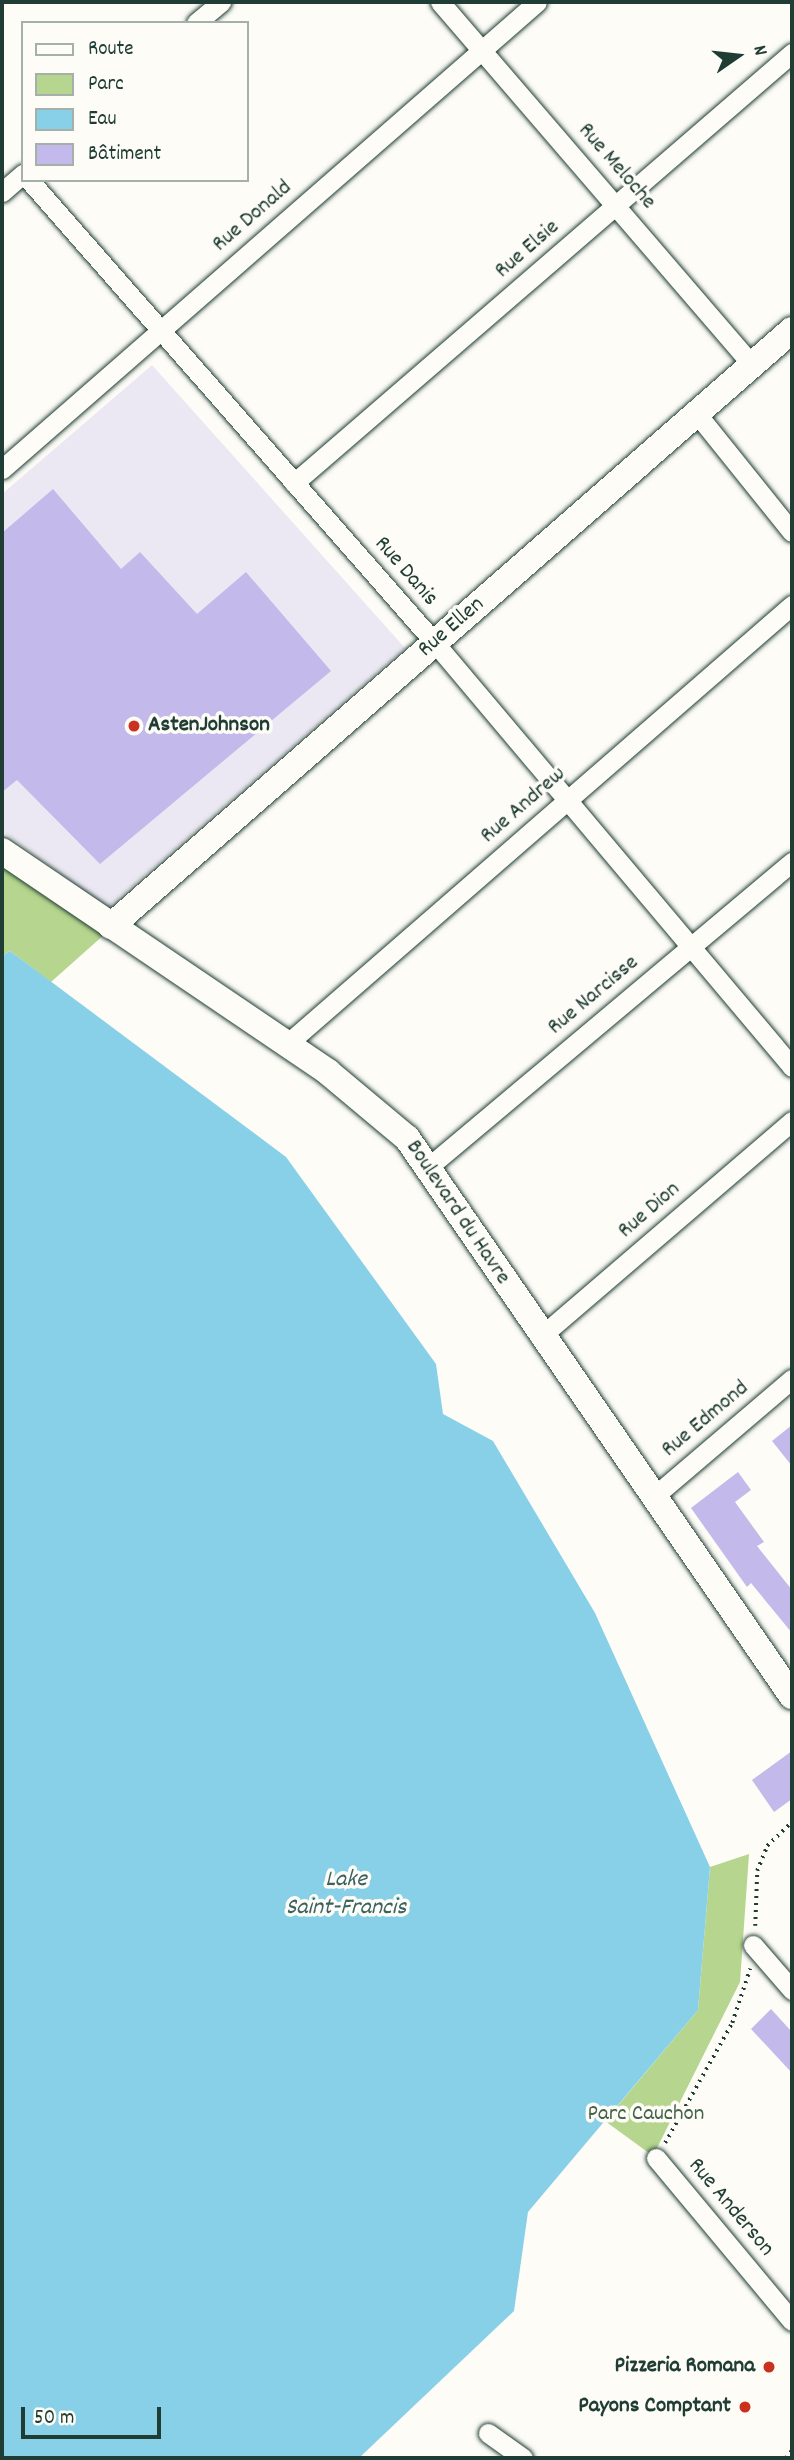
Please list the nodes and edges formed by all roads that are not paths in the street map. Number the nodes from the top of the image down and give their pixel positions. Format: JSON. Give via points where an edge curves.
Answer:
{"nodes":[{"id":1,"x":220,"y":2,"type":"edge"},
{"id":2,"x":440,"y":2,"type":"edge"},
{"id":3,"x":537,"y":2,"type":"edge"},
{"id":4,"x":198,"y":21,"type":"edge"},
{"id":5,"x":481,"y":49,"type":"junction"},
{"id":6,"x":792,"y":53,"type":"edge"},
{"id":7,"x":21,"y":176,"type":"edge"},
{"id":8,"x":31,"y":182,"type":"edge"},
{"id":9,"x":2,"y":192,"type":"edge"},
{"id":10,"x":617,"y":205,"type":"junction"},
{"id":11,"x":792,"y":330,"type":"edge"},
{"id":12,"x":161,"y":331,"type":"junction"},
{"id":13,"x":753,"y":366,"type":"junction"},
{"id":14,"x":697,"y":414,"type":"junction"},
{"id":15,"x":2,"y":469,"type":"edge"},
{"id":16,"x":295,"y":483,"type":"junction"},
{"id":17,"x":792,"y":532,"type":"edge"},
{"id":18,"x":792,"y":605,"type":"edge"},
{"id":19,"x":435,"y":643,"type":"junction"},
{"id":20,"x":568,"y":800,"type":"junction"},
{"id":21,"x":2,"y":850,"type":"edge"},
{"id":22,"x":792,"y":862,"type":"edge"},
{"id":23,"x":111,"y":926,"type":"junction"},
{"id":24,"x":691,"y":947,"type":"junction"},
{"id":25,"x":287,"y":1044,"type":"junction"},
{"id":26,"x":792,"y":1067,"type":"edge"},
{"id":27,"x":792,"y":1121,"type":"edge"},
{"id":28,"x":426,"y":1169,"type":"junction"},
{"id":29,"x":540,"y":1337,"type":"junction"},
{"id":30,"x":789,"y":1388,"type":"edge"},
{"id":31,"x":652,"y":1498,"type":"junction"},
{"id":32,"x":792,"y":1696,"type":"edge"},
{"id":33,"x":752,"y":1945,"type":"road end"},
{"id":34,"x":792,"y":1990,"type":"edge"},
{"id":35,"x":656,"y":2158,"type":"road end"},
{"id":36,"x":792,"y":2321,"type":"edge"},
{"id":37,"x":488,"y":2432,"type":"dead end"},
{"id":38,"x":523,"y":2458,"type":"edge"}],
"edges":[{"from":1,"to":4,"type":"street"},
{"from":2,"to":5,"type":"street","name":"Rue Meloche"},
{"from":3,"to":5,"type":"street","name":"Rue Donald"},
{"from":5,"to":10,"type":"street","name":"Rue Meloche"},
{"from":5,"to":12,"type":"street","name":"Rue Donald"},
{"from":6,"to":10,"type":"street","name":"Rue Elsie"},
{"from":7,"to":9,"type":"street"},
{"from":8,"to":12,"type":"street","name":"Rue Danis"},
{"from":10,"to":13,"type":"street","name":"Rue Meloche"},
{"from":10,"to":16,"type":"street","name":"Rue Elsie"},
{"from":11,"to":13,"type":"street","name":"Rue Ellen"},
{"from":12,"to":15,"type":"street","name":"Rue Donald"},
{"from":12,"to":16,"type":"street","name":"Rue Danis"},
{"from":13,"to":14,"type":"street","name":"Rue Ellen"},
{"from":14,"to":17,"type":"street"},
{"from":14,"to":19,"type":"street","name":"Rue Ellen"},
{"from":16,"to":19,"type":"street","name":"Rue Danis"},
{"from":18,"to":20,"type":"street","name":"Rue Andrew"},
{"from":19,"to":20,"type":"street","name":"Rue Danis"},
{"from":19,"to":23,"type":"street","name":"Rue Ellen"},
{"from":20,"to":24,"type":"street","name":"Rue Danis"},
{"from":20,"to":25,"type":"street","name":"Rue Andrew"},
{"from":21,"to":23,"type":"street","name":"Boulevard du Havre"},
{"from":22,"to":24,"type":"street","name":"Rue Narcisse"},
{"from":23,"to":25,"type":"street","name":"Boulevard du Havre"},
{"from":24,"to":26,"type":"street","name":"Rue Danis"},
{"from":24,"to":28,"type":"street","name":"Rue Narcisse"},
{"from":25,"to":28,"type":"street","name":"Boulevard du Havre","via":[[363,1097],[407,1138]]},
{"from":27,"to":29,"type":"street","name":"Rue Dion"},
{"from":28,"to":29,"type":"street","name":"Boulevard du Havre"},
{"from":29,"to":31,"type":"street","name":"Boulevard du Havre"},
{"from":30,"to":31,"type":"street","name":"Rue Edmond"},
{"from":31,"to":32,"type":"street","name":"Boulevard du Havre"},
{"from":33,"to":34,"type":"street"},
{"from":35,"to":36,"type":"street","name":"Rue Anderson"},
{"from":37,"to":38,"type":"street"}]}
